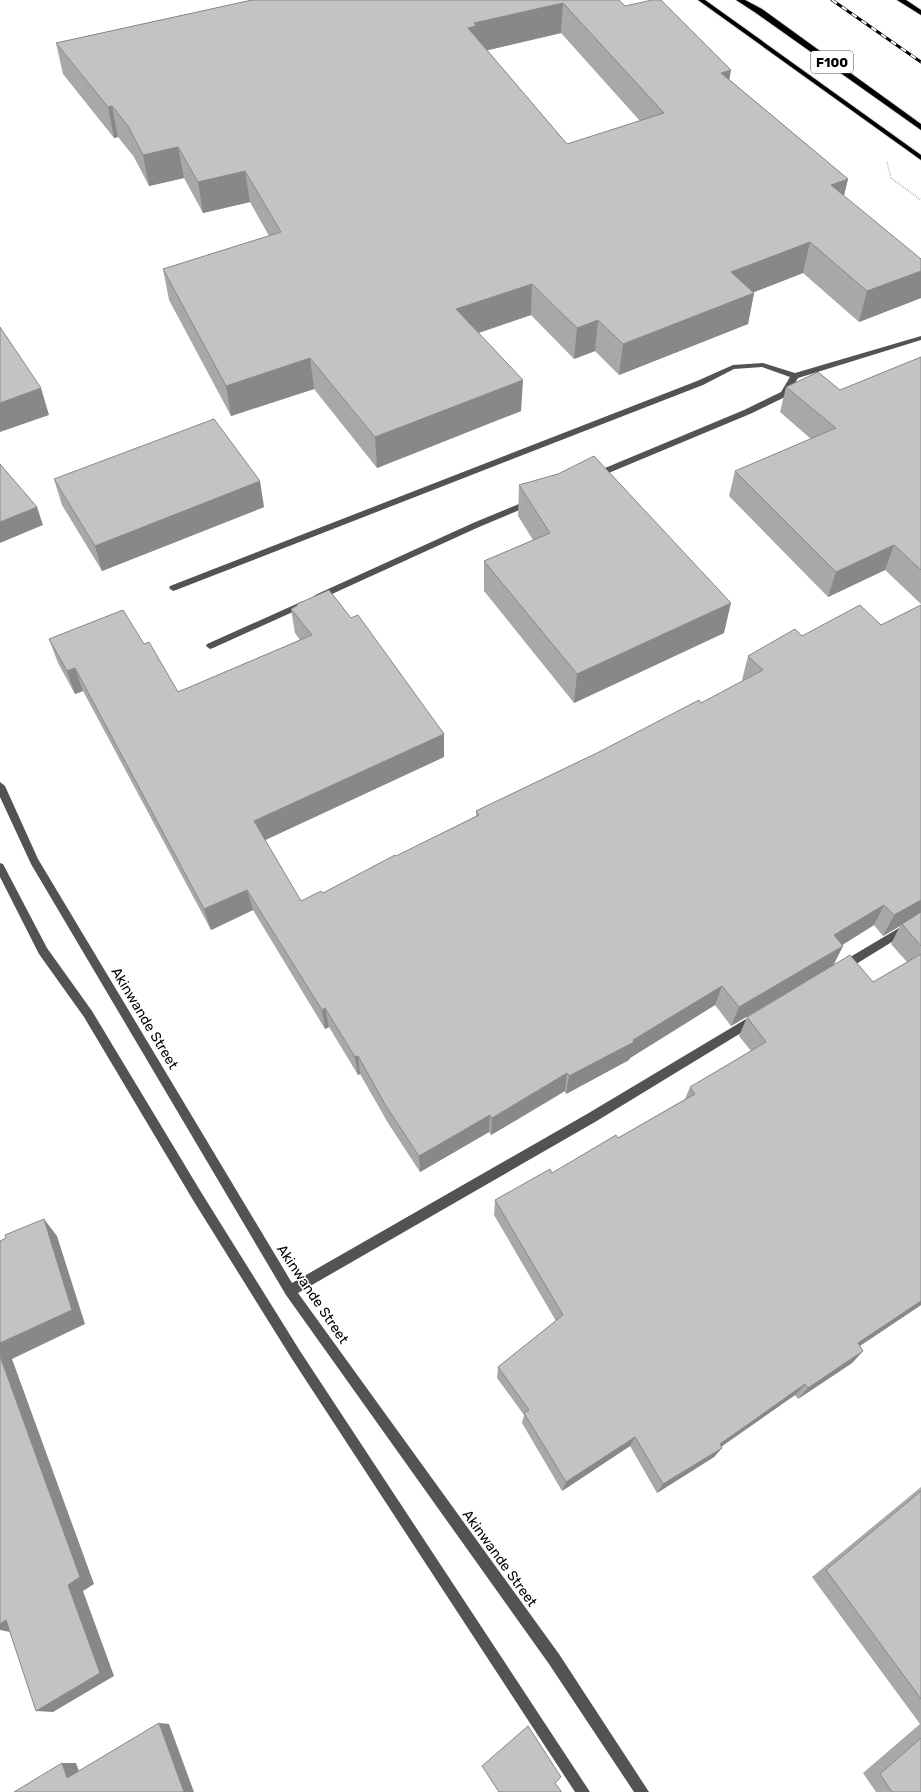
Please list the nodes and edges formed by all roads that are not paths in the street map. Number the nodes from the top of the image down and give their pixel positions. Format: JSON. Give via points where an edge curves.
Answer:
{"nodes":[{"id":1,"x":701,"y":0,"type":"edge"},
{"id":2,"x":740,"y":0,"type":"edge"},
{"id":3,"x":901,"y":0,"type":"edge"},
{"id":4,"x":921,"y":13,"type":"edge"},
{"id":5,"x":921,"y":128,"type":"edge"},
{"id":6,"x":921,"y":158,"type":"edge"},
{"id":7,"x":921,"y":338,"type":"edge"},
{"id":8,"x":795,"y":376,"type":"junction"},
{"id":9,"x":586,"y":479,"type":"edge"},
{"id":10,"x":542,"y":497,"type":"edge"},
{"id":11,"x":173,"y":588,"type":"dead end"},
{"id":12,"x":210,"y":646,"type":"dead end"},
{"id":13,"x":0,"y":786,"type":"edge"},
{"id":14,"x":0,"y":867,"type":"edge"},
{"id":15,"x":921,"y":919,"type":"edge"},
{"id":16,"x":834,"y":972,"type":"edge"},
{"id":17,"x":766,"y":1012,"type":"edge"},
{"id":18,"x":290,"y":1291,"type":"junction"},
{"id":19,"x":583,"y":1792,"type":"edge"},
{"id":20,"x":642,"y":1792,"type":"edge"}],
"edges":[{"from":1,"to":6,"type":"main road"},
{"from":2,"to":5,"type":"highway","number":"F100"},
{"from":3,"to":4,"type":"highway"},
{"from":7,"to":8,"type":"street"},
{"from":8,"to":9,"type":"street","via":[[784,394]]},
{"from":8,"to":11,"type":"street","via":[[762,365],[733,367],[700,383]]},
{"from":10,"to":12,"type":"street"},
{"from":13,"to":18,"type":"street","name":"Akinwande Street","via":[[34,861]]},
{"from":14,"to":19,"type":"street","via":[[44,951],[88,1014],[288,1342]]},
{"from":15,"to":16,"type":"street"},
{"from":17,"to":18,"type":"street","via":[[592,1118]]},
{"from":18,"to":20,"type":"street","name":"Akinwande Street","via":[[554,1659]]}]}
